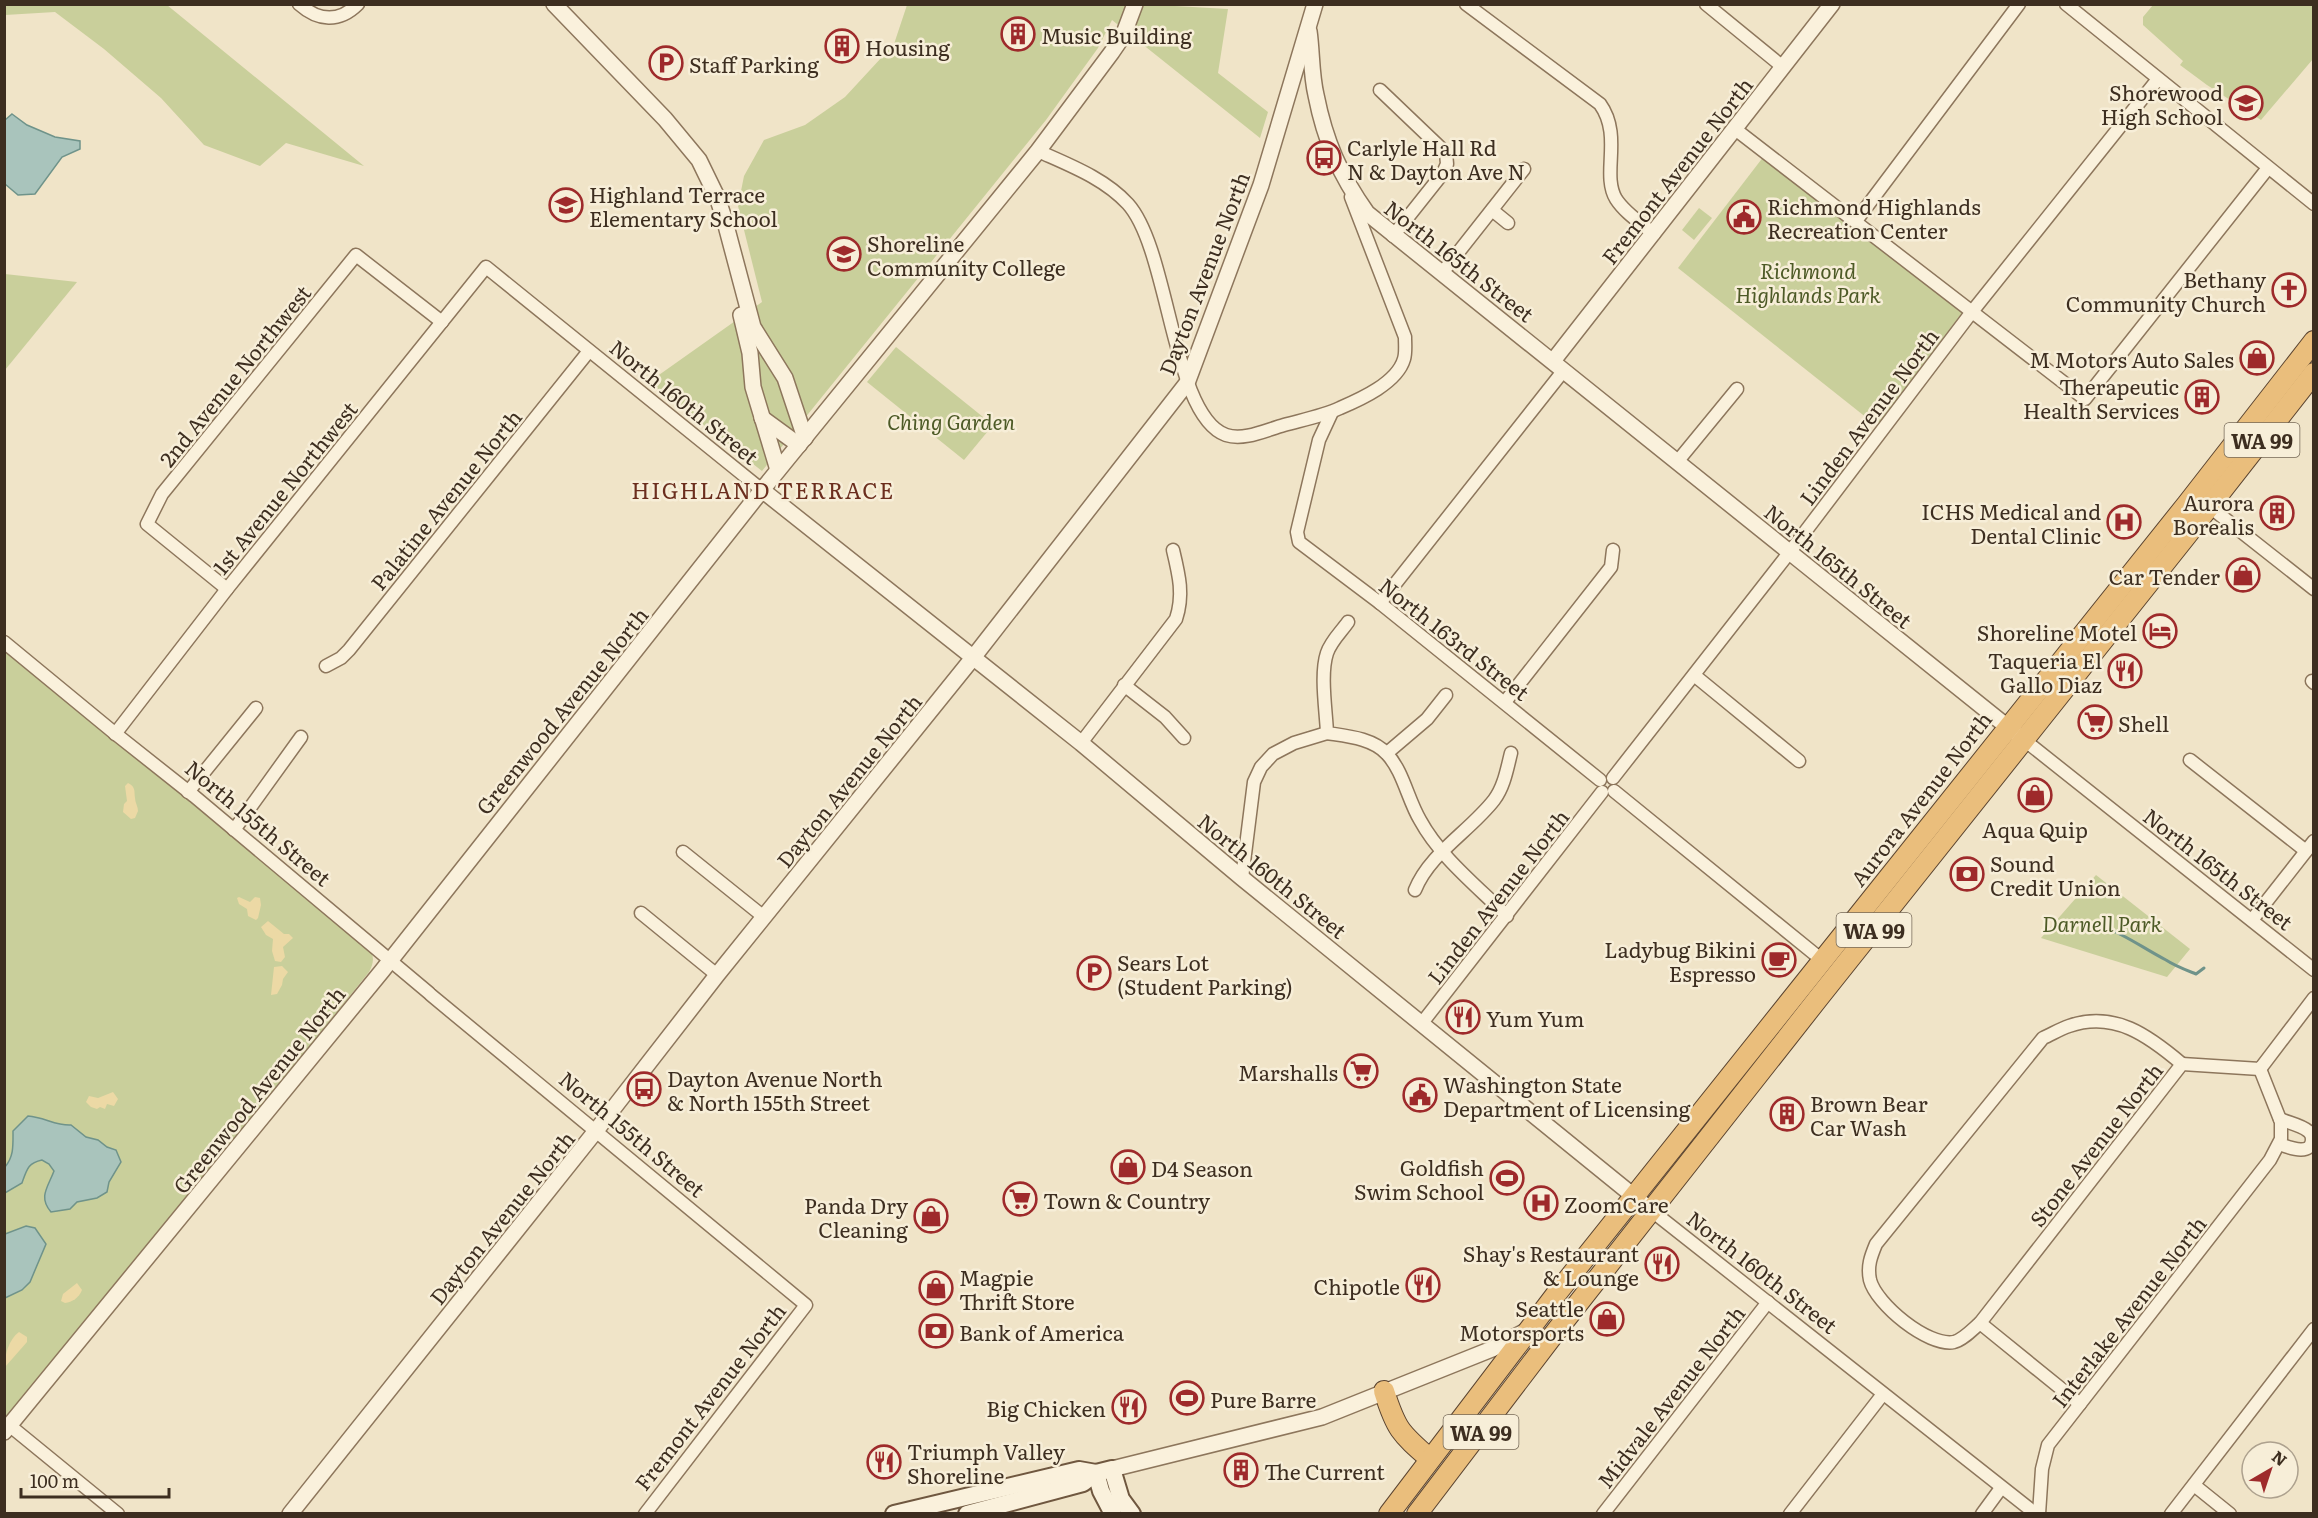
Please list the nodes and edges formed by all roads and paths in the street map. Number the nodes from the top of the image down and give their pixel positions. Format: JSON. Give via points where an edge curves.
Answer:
{"nodes":[{"id":1,"x":299,"y":4,"type":"edge"},
{"id":2,"x":554,"y":4,"type":"edge"},
{"id":3,"x":1136,"y":4,"type":"edge"},
{"id":4,"x":1467,"y":4,"type":"edge"},
{"id":5,"x":1706,"y":4,"type":"edge"},
{"id":6,"x":1832,"y":4,"type":"edge"},
{"id":7,"x":2019,"y":4,"type":"edge"},
{"id":8,"x":2066,"y":4,"type":"edge"},
{"id":9,"x":357,"y":6,"type":"edge"},
{"id":10,"x":1313,"y":7,"type":"edge"},
{"id":11,"x":1308,"y":28,"type":"junction"},
{"id":12,"x":1783,"y":67,"type":"junction"},
{"id":13,"x":2158,"y":79,"type":"junction"},
{"id":14,"x":1314,"y":82,"type":"junction"},
{"id":15,"x":1291,"y":84,"type":"junction"},
{"id":16,"x":1380,"y":90,"type":"dead end"},
{"id":17,"x":1735,"y":129,"type":"junction"},
{"id":18,"x":1038,"y":151,"type":"junction"},
{"id":19,"x":2268,"y":168,"type":"junction"},
{"id":20,"x":1524,"y":169,"type":"dead end"},
{"id":21,"x":1346,"y":184,"type":"junction"},
{"id":22,"x":2313,"y":204,"type":"edge"},
{"id":23,"x":1492,"y":210,"type":"junction"},
{"id":24,"x":724,"y":218,"type":"junction"},
{"id":25,"x":1857,"y":221,"type":"junction"},
{"id":26,"x":1508,"y":223,"type":"dead end"},
{"id":27,"x":1654,"y":234,"type":"junction"},
{"id":28,"x":1393,"y":236,"type":"junction"},
{"id":29,"x":486,"y":267,"type":"joint"},
{"id":30,"x":1442,"y":273,"type":"junction"},
{"id":31,"x":1971,"y":313,"type":"junction"},
{"id":32,"x":442,"y":322,"type":"junction"},
{"id":33,"x":2313,"y":341,"type":"edge"},
{"id":34,"x":589,"y":351,"type":"junction"},
{"id":35,"x":1558,"y":366,"type":"junction"},
{"id":36,"x":2313,"y":373,"type":"edge"},
{"id":37,"x":1187,"y":383,"type":"junction"},
{"id":38,"x":1737,"y":388,"type":"dead end"},
{"id":39,"x":1332,"y":412,"type":"junction"},
{"id":40,"x":762,"y":418,"type":"junction"},
{"id":41,"x":802,"y":442,"type":"junction"},
{"id":42,"x":1677,"y":462,"type":"junction"},
{"id":43,"x":778,"y":470,"type":"junction"},
{"id":44,"x":762,"y":490,"type":"junction"},
{"id":45,"x":2210,"y":507,"type":"junction"},
{"id":46,"x":1173,"y":550,"type":"dead end"},
{"id":47,"x":1613,"y":550,"type":"dead end"},
{"id":48,"x":1789,"y":553,"type":"junction"},
{"id":49,"x":227,"y":589,"type":"junction"},
{"id":50,"x":2313,"y":589,"type":"edge"},
{"id":51,"x":1380,"y":603,"type":"junction"},
{"id":52,"x":1348,"y":622,"type":"dead end"},
{"id":53,"x":4,"y":642,"type":"edge"},
{"id":54,"x":972,"y":659,"type":"junction"},
{"id":55,"x":326,"y":666,"type":"dead end"},
{"id":56,"x":1694,"y":675,"type":"junction"},
{"id":57,"x":1124,"y":685,"type":"junction"},
{"id":58,"x":1446,"y":695,"type":"dead end"},
{"id":59,"x":1504,"y":702,"type":"junction"},
{"id":60,"x":256,"y":708,"type":"dead end"},
{"id":61,"x":2007,"y":728,"type":"junction"},
{"id":62,"x":1327,"y":733,"type":"junction"},
{"id":63,"x":115,"y":734,"type":"junction"},
{"id":64,"x":301,"y":737,"type":"dead end"},
{"id":65,"x":1184,"y":738,"type":"dead end"},
{"id":66,"x":2023,"y":740,"type":"junction"},
{"id":67,"x":1081,"y":743,"type":"junction"},
{"id":68,"x":1387,"y":753,"type":"junction"},
{"id":69,"x":1511,"y":753,"type":"dead end"},
{"id":70,"x":2190,"y":760,"type":"dead end"},
{"id":71,"x":1799,"y":761,"type":"dead end"},
{"id":72,"x":1607,"y":785,"type":"junction"},
{"id":73,"x":188,"y":792,"type":"junction"},
{"id":74,"x":234,"y":830,"type":"junction"},
{"id":75,"x":2310,"y":846,"type":"edge"},
{"id":76,"x":683,"y":852,"type":"dead end"},
{"id":77,"x":1443,"y":853,"type":"junction"},
{"id":78,"x":1242,"y":878,"type":"junction"},
{"id":79,"x":1415,"y":890,"type":"dead end"},
{"id":80,"x":641,"y":913,"type":"dead end"},
{"id":81,"x":1507,"y":916,"type":"junction"},
{"id":82,"x":764,"y":917,"type":"junction"},
{"id":83,"x":2252,"y":920,"type":"junction"},
{"id":84,"x":1822,"y":960,"type":"junction"},
{"id":85,"x":390,"y":961,"type":"junction"},
{"id":86,"x":2313,"y":970,"type":"edge"},
{"id":87,"x":717,"y":975,"type":"junction"},
{"id":88,"x":2313,"y":998,"type":"edge"},
{"id":89,"x":1422,"y":1023,"type":"junction"},
{"id":90,"x":2182,"y":1064,"type":"junction"},
{"id":91,"x":2260,"y":1069,"type":"junction"},
{"id":92,"x":2280,"y":1119,"type":"junction"},
{"id":93,"x":596,"y":1132,"type":"junction"},
{"id":94,"x":2279,"y":1144,"type":"junction"},
{"id":95,"x":1634,"y":1195,"type":"junction"},
{"id":96,"x":1652,"y":1211,"type":"junction"},
{"id":97,"x":1768,"y":1302,"type":"junction"},
{"id":98,"x":806,"y":1305,"type":"joint"},
{"id":99,"x":1980,"y":1323,"type":"junction"},
{"id":100,"x":2313,"y":1329,"type":"edge"},
{"id":101,"x":1526,"y":1331,"type":"junction"},
{"id":102,"x":1384,"y":1391,"type":"junction"},
{"id":103,"x":1884,"y":1394,"type":"junction"},
{"id":104,"x":2080,"y":1404,"type":"junction"},
{"id":105,"x":7,"y":1429,"type":"edge"},
{"id":106,"x":1430,"y":1459,"type":"junction"},
{"id":107,"x":1104,"y":1471,"type":"junction"},
{"id":108,"x":2194,"y":1485,"type":"junction"},
{"id":109,"x":2001,"y":1488,"type":"junction"},
{"id":110,"x":118,"y":1514,"type":"edge"},
{"id":111,"x":290,"y":1514,"type":"edge"},
{"id":112,"x":645,"y":1514,"type":"edge"},
{"id":113,"x":894,"y":1514,"type":"edge"},
{"id":114,"x":967,"y":1514,"type":"edge"},
{"id":115,"x":1113,"y":1514,"type":"edge"},
{"id":116,"x":1132,"y":1514,"type":"edge"},
{"id":117,"x":1389,"y":1514,"type":"edge"},
{"id":118,"x":1417,"y":1514,"type":"edge"},
{"id":119,"x":1604,"y":1514,"type":"edge"},
{"id":120,"x":1790,"y":1514,"type":"edge"},
{"id":121,"x":1982,"y":1514,"type":"edge"},
{"id":122,"x":2037,"y":1514,"type":"edge"},
{"id":123,"x":2170,"y":1514,"type":"edge"},
{"id":124,"x":2230,"y":1514,"type":"edge"}],
"edges":[{"from":1,"to":9,"type":"street","via":[[310,14],[329,18]]},
{"from":2,"to":24,"type":"street","via":[[665,119],[699,160]]},
{"from":3,"to":18,"type":"street","name":"Greenwood Avenue North","via":[[1123,36]]},
{"from":4,"to":27,"type":"street","via":[[1600,104],[1611,129],[1615,197]]},
{"from":5,"to":12,"type":"street"},
{"from":6,"to":12,"type":"street","name":"Fremont Avenue North"},
{"from":7,"to":25,"type":"street"},
{"from":8,"to":13,"type":"street"},
{"from":10,"to":11,"type":"street","name":"Dayton Avenue North"},
{"from":11,"to":14,"type":"street","name":"North 165th Street"},
{"from":11,"to":15,"type":"street","name":"Dayton Avenue North"},
{"from":12,"to":17,"type":"street","name":"Fremont Avenue North"},
{"from":13,"to":19,"type":"street"},
{"from":13,"to":31,"type":"street","name":"Linden Avenue North"},
{"from":14,"to":15,"type":"street","via":[[1304,77]]},
{"from":14,"to":21,"type":"street","name":"North 165th Street","via":[[1325,134]]},
{"from":15,"to":37,"type":"street","name":"Dayton Avenue North","via":[[1261,185]]},
{"from":16,"to":28,"type":"street","via":[[1446,153],[1447,164]]},
{"from":17,"to":25,"type":"street"},
{"from":17,"to":27,"type":"street","name":"Fremont Avenue North"},
{"from":18,"to":37,"type":"street","via":[[1083,171],[1128,205],[1155,259]]},
{"from":18,"to":41,"type":"street","name":"Greenwood Avenue North"},
{"from":19,"to":22,"type":"street"},
{"from":19,"to":31,"type":"street","via":[[2085,399]]},
{"from":20,"to":23,"type":"street"},
{"from":21,"to":28,"type":"street","name":"North 165th Street","via":[[1367,213]]},
{"from":21,"to":39,"type":"street","via":[[1405,337],[1404,360],[1375,392]]},
{"from":23,"to":26,"type":"street"},
{"from":23,"to":30,"type":"street"},
{"from":24,"to":40,"type":"street","via":[[727,256]]},
{"from":24,"to":41,"type":"street","via":[[753,327],[784,378]]},
{"from":25,"to":31,"type":"street"},
{"from":27,"to":35,"type":"street","name":"Fremont Avenue North"},
{"from":28,"to":30,"type":"street","name":"North 165th Street"},
{"from":29,"to":32,"type":"street","name":"1st Avenue Northwest"},
{"from":29,"to":34,"type":"street","name":"North 160th Street"},
{"from":30,"to":35,"type":"street","name":"North 165th Street"},
{"from":31,"to":48,"type":"street","name":"Linden Avenue North"},
{"from":32,"to":49,"type":"street","name":"1st Avenue Northwest"},
{"from":32,"to":49,"type":"street","name":"2nd Avenue Northwest","via":[[357,255],[162,494],[147,524]]},
{"from":33,"to":61,"type":"highway","name":"Aurora Avenue North","number":"WA 99"},
{"from":34,"to":44,"type":"street","name":"North 160th Street"},
{"from":34,"to":55,"type":"street","name":"Palatine Avenue North","via":[[349,650]]},
{"from":35,"to":42,"type":"street","name":"North 165th Street"},
{"from":35,"to":51,"type":"street","name":"Fremont Avenue North"},
{"from":36,"to":45,"type":"highway","number":"WA 99"},
{"from":37,"to":39,"type":"street","via":[[1204,414],[1225,434],[1241,437]]},
{"from":37,"to":54,"type":"street","name":"Dayton Avenue North"},
{"from":38,"to":42,"type":"street"},
{"from":39,"to":51,"type":"street","name":"North 163rd Street","via":[[1319,440],[1297,532],[1299,542]]},
{"from":40,"to":41,"type":"street"},
{"from":40,"to":43,"type":"street"},
{"from":41,"to":43,"type":"street","name":"Greenwood Avenue North"},
{"from":42,"to":48,"type":"street","name":"North 165th Street"},
{"from":43,"to":44,"type":"street","name":"Greenwood Avenue North"},
{"from":44,"to":54,"type":"street","name":"North 160th Street"},
{"from":44,"to":85,"type":"street","name":"Greenwood Avenue North"},
{"from":45,"to":50,"type":"street"},
{"from":45,"to":66,"type":"highway","number":"WA 99"},
{"from":46,"to":57,"type":"street","via":[[1182,589],[1176,619]]},
{"from":47,"to":59,"type":"street","via":[[1611,567]]},
{"from":48,"to":56,"type":"street","name":"Linden Avenue North"},
{"from":48,"to":61,"type":"street","name":"North 165th Street"},
{"from":49,"to":63,"type":"street","name":"1st Avenue Northwest"},
{"from":51,"to":59,"type":"street","name":"North 163rd Street"},
{"from":52,"to":62,"type":"street","via":[[1332,642],[1324,668]]},
{"from":53,"to":63,"type":"street","name":"North 155th Street"},
{"from":54,"to":67,"type":"street","name":"North 160th Street"},
{"from":54,"to":82,"type":"street","name":"Dayton Avenue North"},
{"from":56,"to":71,"type":"street"},
{"from":56,"to":72,"type":"street","name":"Linden Avenue North"},
{"from":57,"to":65,"type":"street","via":[[1165,717]]},
{"from":57,"to":67,"type":"street"},
{"from":58,"to":68,"type":"street","via":[[1427,719]]},
{"from":59,"to":72,"type":"street","name":"North 163rd Street"},
{"from":60,"to":73,"type":"street"},
{"from":61,"to":66,"type":"street","name":"North 165th Street"},
{"from":61,"to":84,"type":"highway","name":"Aurora Avenue North","number":"WA 99"},
{"from":62,"to":68,"type":"street","via":[[1354,737]]},
{"from":62,"to":78,"type":"street","via":[[1294,743],[1273,754],[1261,767],[1254,782]]},
{"from":63,"to":73,"type":"street","name":"North 155th Street"},
{"from":64,"to":74,"type":"street"},
{"from":66,"to":83,"type":"street","name":"North 165th Street"},
{"from":66,"to":96,"type":"highway","number":"WA 99"},
{"from":67,"to":78,"type":"street","name":"North 160th Street"},
{"from":68,"to":77,"type":"street","via":[[1419,819]]},
{"from":69,"to":77,"type":"street","via":[[1493,801]]},
{"from":70,"to":75,"type":"street"},
{"from":72,"to":81,"type":"street","name":"Linden Avenue North"},
{"from":72,"to":84,"type":"street","name":"North 163rd Street"},
{"from":73,"to":74,"type":"street","name":"North 155th Street"},
{"from":74,"to":85,"type":"street","name":"North 155th Street"},
{"from":75,"to":83,"type":"street"},
{"from":76,"to":82,"type":"street"},
{"from":77,"to":79,"type":"street","via":[[1420,877]]},
{"from":77,"to":81,"type":"street"},
{"from":78,"to":89,"type":"street","name":"North 160th Street"},
{"from":80,"to":87,"type":"street"},
{"from":81,"to":89,"type":"street","name":"Linden Avenue North"},
{"from":82,"to":87,"type":"street","name":"Dayton Avenue North"},
{"from":83,"to":86,"type":"street","name":"North 165th Street"},
{"from":84,"to":95,"type":"highway","name":"Aurora Avenue North","number":"WA 99"},
{"from":85,"to":93,"type":"street","name":"North 155th Street"},
{"from":85,"to":105,"type":"street","name":"Greenwood Avenue North"},
{"from":87,"to":93,"type":"street","name":"Dayton Avenue North"},
{"from":88,"to":91,"type":"street"},
{"from":89,"to":95,"type":"street","name":"North 160th Street"},
{"from":90,"to":91,"type":"street","name":"Stone Avenue North"},
{"from":90,"to":99,"type":"street","name":"Stone Avenue North"},
{"from":90,"to":99,"type":"street","name":"Stone Avenue North","via":[[2137,1030],[2116,1024],[2070,1026],[2043,1038],[1876,1244],[1868,1263],[1870,1279],[1875,1292],[1904,1321],[1940,1342],[1956,1341]]},
{"from":91,"to":92,"type":"street"},
{"from":92,"to":94,"type":"street"},
{"from":92,"to":94,"type":"street","via":[[2306,1130],[2312,1141],[2302,1150]]},
{"from":93,"to":98,"type":"street","name":"North 155th Street"},
{"from":93,"to":111,"type":"street","name":"Dayton Avenue North"},
{"from":94,"to":104,"type":"street","name":"Interlake Avenue North"},
{"from":95,"to":96,"type":"street","name":"North 160th Street"},
{"from":95,"to":101,"type":"highway","name":"Aurora Avenue North","number":"WA 99"},
{"from":96,"to":97,"type":"street","name":"North 160th Street"},
{"from":96,"to":118,"type":"highway","number":"WA 99"},
{"from":97,"to":103,"type":"street","name":"North 160th Street"},
{"from":97,"to":119,"type":"street","name":"Midvale Avenue North"},
{"from":98,"to":112,"type":"street","name":"Fremont Avenue North"},
{"from":99,"to":104,"type":"street"},
{"from":100,"to":108,"type":"street"},
{"from":101,"to":102,"type":"street","via":[[1492,1349]]},
{"from":101,"to":106,"type":"highway","name":"Aurora Avenue North","number":"WA 99"},
{"from":102,"to":106,"type":"highway","via":[[1402,1434]]},
{"from":102,"to":107,"type":"street","via":[[1322,1417]]},
{"from":103,"to":109,"type":"street","name":"North 160th Street"},
{"from":103,"to":120,"type":"street"},
{"from":104,"to":122,"type":"street","name":"Interlake Avenue North","via":[[2048,1445]]},
{"from":105,"to":110,"type":"street"},
{"from":106,"to":117,"type":"highway","name":"Aurora Avenue North","number":"WA 99"},
{"from":107,"to":113,"type":"main road","via":[[1079,1470]]},
{"from":107,"to":114,"type":"main road","via":[[1083,1484]]},
{"from":107,"to":115,"type":"main road","via":[[1101,1491]]},
{"from":107,"to":116,"type":"main road"},
{"from":108,"to":123,"type":"street"},
{"from":108,"to":124,"type":"street"},
{"from":109,"to":121,"type":"street"},
{"from":109,"to":122,"type":"street","name":"North 160th Street"}]}
